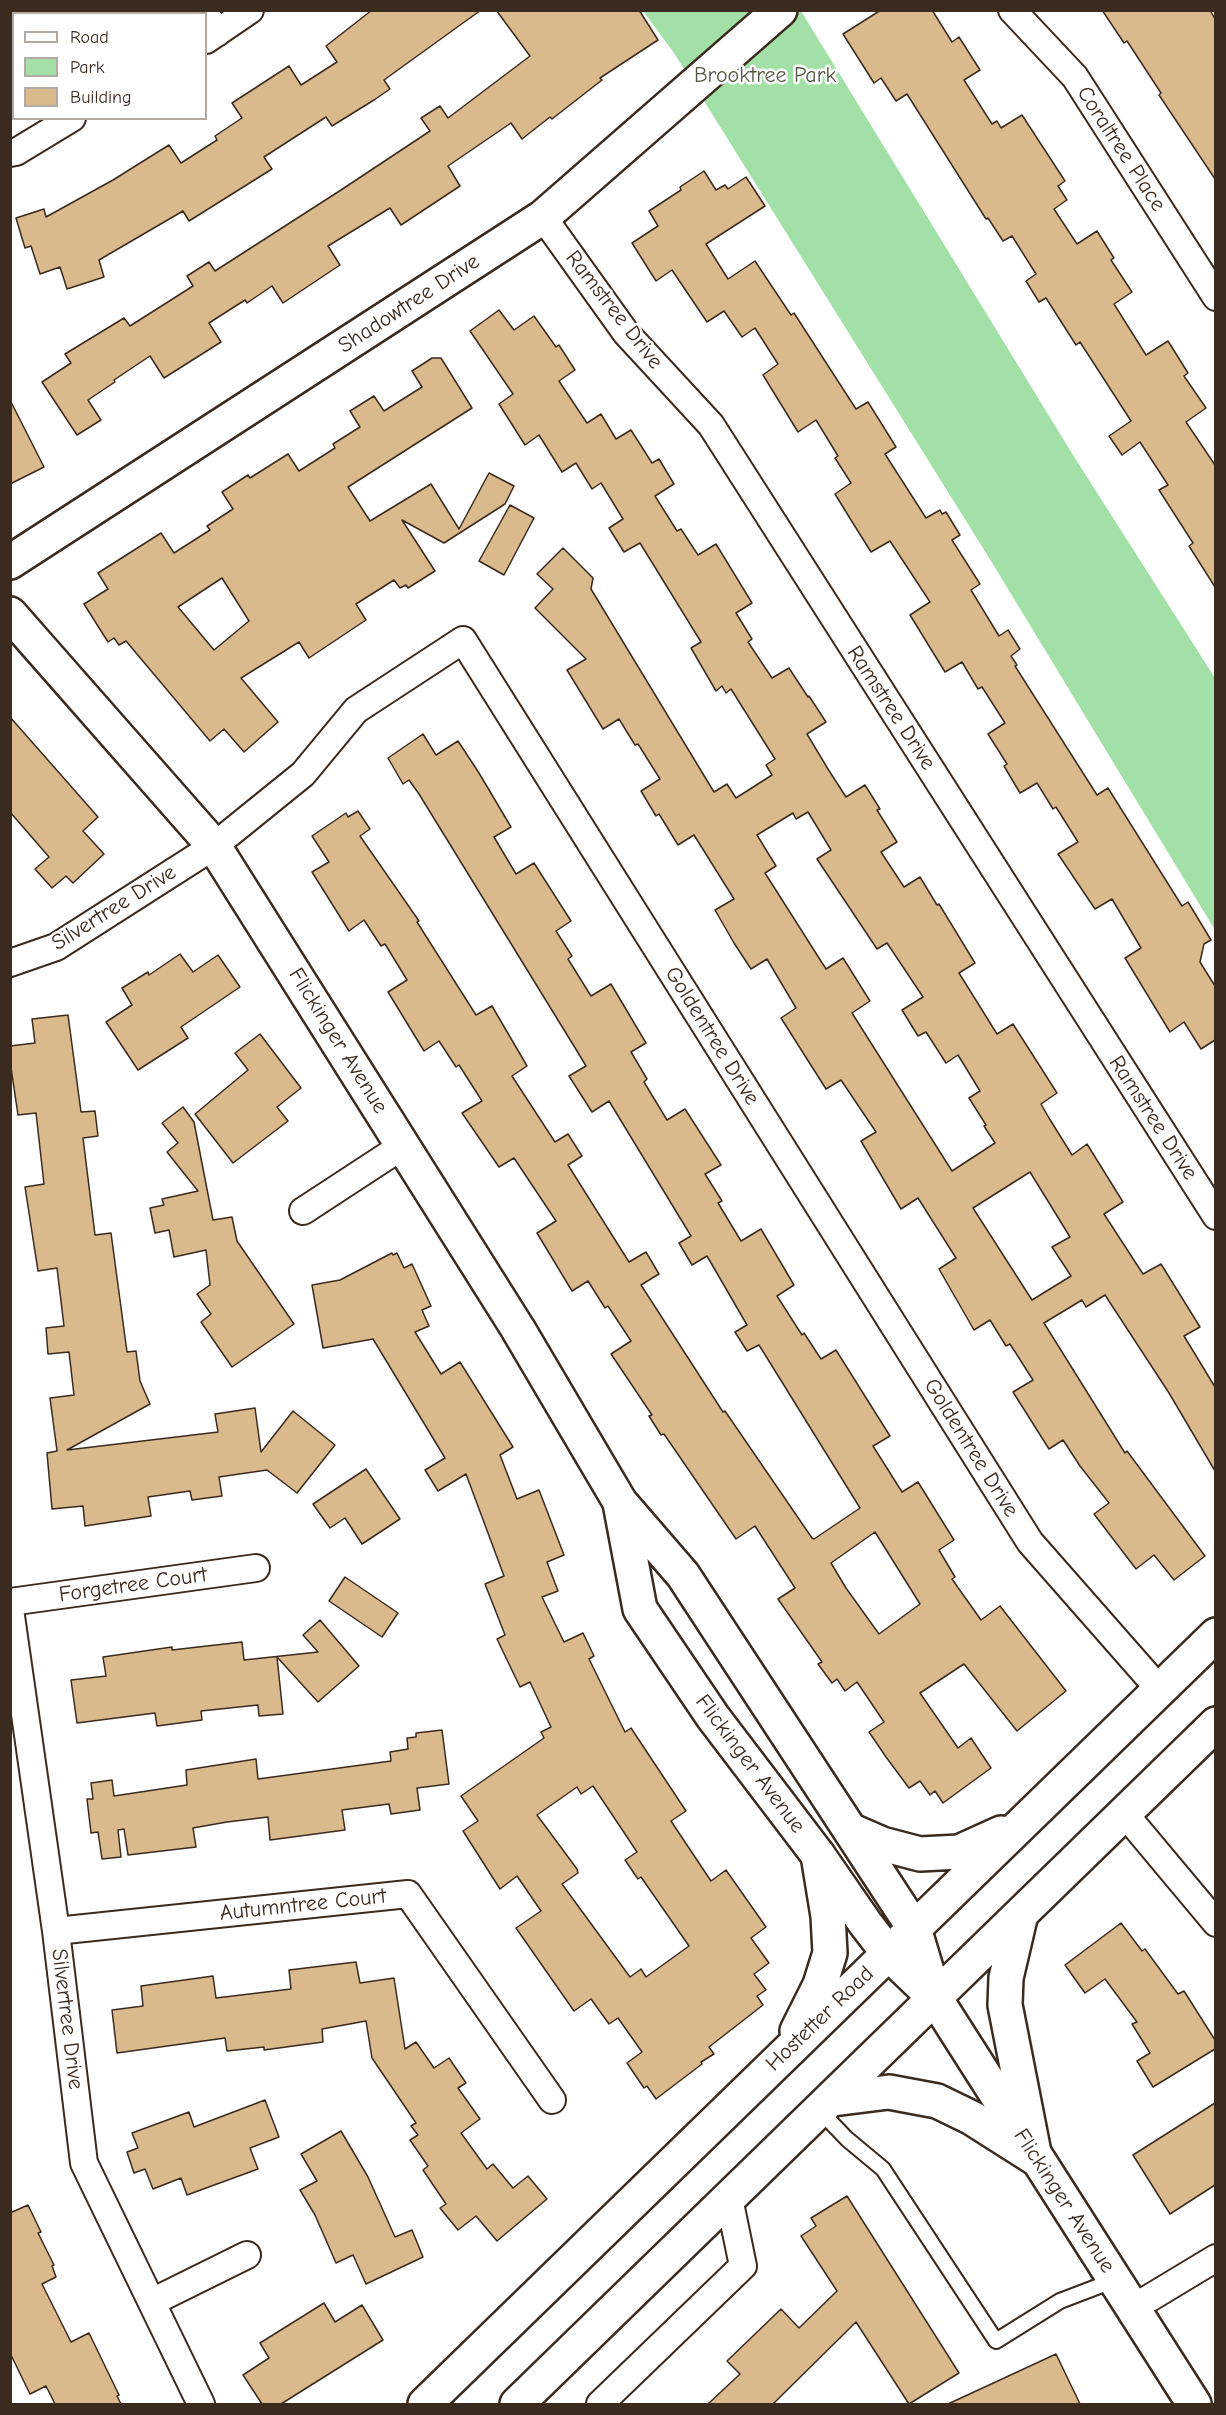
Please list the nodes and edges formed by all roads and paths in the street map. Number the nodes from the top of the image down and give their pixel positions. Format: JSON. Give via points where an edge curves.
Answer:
{"nodes":[{"id":1,"x":250,"y":10,"type":"edge"},
{"id":2,"x":780,"y":10,"type":"edge"},
{"id":3,"x":1012,"y":10,"type":"edge"},
{"id":4,"x":207,"y":22,"type":"edge"},
{"id":5,"x":69,"y":120,"type":"edge"},
{"id":6,"x":10,"y":153,"type":"edge"},
{"id":7,"x":543,"y":217,"type":"junction"},
{"id":8,"x":1215,"y":297,"type":"edge"},
{"id":9,"x":10,"y":562,"type":"edge"},
{"id":10,"x":10,"y":614,"type":"edge"},
{"id":11,"x":214,"y":846,"type":"junction"},
{"id":12,"x":10,"y":963,"type":"edge"},
{"id":13,"x":404,"y":1145,"type":"junction"},
{"id":14,"x":303,"y":1211,"type":"dead end"},
{"id":15,"x":1215,"y":1216,"type":"edge"},
{"id":16,"x":620,"y":1502,"type":"junction"},
{"id":17,"x":256,"y":1568,"type":"dead end"},
{"id":18,"x":10,"y":1602,"type":"edge"},
{"id":19,"x":10,"y":1609,"type":"edge"},
{"id":20,"x":1215,"y":1635,"type":"edge"},
{"id":21,"x":1160,"y":1690,"type":"junction"},
{"id":22,"x":1215,"y":1724,"type":"edge"},
{"id":23,"x":1124,"y":1813,"type":"junction"},
{"id":24,"x":1024,"y":1822,"type":"junction"},
{"id":25,"x":852,"y":1831,"type":"junction"},
{"id":26,"x":818,"y":1855,"type":"junction"},
{"id":27,"x":1021,"y":1914,"type":"junction"},
{"id":28,"x":1215,"y":1923,"type":"edge"},
{"id":29,"x":914,"y":1928,"type":"junction"},
{"id":30,"x":56,"y":1931,"type":"junction"},
{"id":31,"x":888,"y":1953,"type":"junction"},
{"id":32,"x":935,"y":1998,"type":"junction"},
{"id":33,"x":786,"y":2053,"type":"junction"},
{"id":34,"x":552,"y":2100,"type":"dead end"},
{"id":35,"x":826,"y":2105,"type":"junction"},
{"id":36,"x":1035,"y":2158,"type":"junction"},
{"id":37,"x":729,"y":2198,"type":"junction"},
{"id":38,"x":247,"y":2255,"type":"dead end"},
{"id":39,"x":1215,"y":2258,"type":"edge"},
{"id":40,"x":1115,"y":2280,"type":"junction"},
{"id":41,"x":152,"y":2302,"type":"junction"},
{"id":42,"x":1133,"y":2308,"type":"junction"},
{"id":43,"x":201,"y":2404,"type":"edge"},
{"id":44,"x":425,"y":2404,"type":"edge"},
{"id":45,"x":517,"y":2404,"type":"edge"},
{"id":46,"x":600,"y":2404,"type":"edge"},
{"id":47,"x":1194,"y":2404,"type":"edge"}],
"edges":[{"from":1,"to":4,"type":"street"},
{"from":2,"to":7,"type":"main road","name":"Shadowtree Drive"},
{"from":3,"to":8,"type":"street","name":"Coraltree Place","via":[[1075,77]]},
{"from":5,"to":6,"type":"street"},
{"from":7,"to":9,"type":"main road","name":"Shadowtree Drive"},
{"from":7,"to":15,"type":"street","name":"Ramstree Drive","via":[[626,333],[711,426]]},
{"from":10,"to":11,"type":"main road","name":"Flickinger Avenue"},
{"from":11,"to":12,"type":"street","name":"Silvertree Drive","via":[[56,947]]},
{"from":11,"to":13,"type":"main road","name":"Flickinger Avenue"},
{"from":11,"to":21,"type":"street","name":"Goldentree Drive","via":[[303,774],[356,710],[464,640],[1030,1542]]},
{"from":13,"to":14,"type":"street"},
{"from":13,"to":16,"type":"main road","name":"Flickinger Avenue"},
{"from":16,"to":25,"type":"main road","name":"Flickinger Avenue","via":[[683,1575]]},
{"from":16,"to":26,"type":"main road","name":"Flickinger Avenue","via":[[640,1609],[712,1717]]},
{"from":17,"to":18,"type":"street","name":"Forgetree Court"},
{"from":19,"to":30,"type":"street","name":"Silvertree Drive"},
{"from":20,"to":21,"type":"main road","name":"Hostetter Road"},
{"from":21,"to":24,"type":"main road","name":"Hostetter Road"},
{"from":22,"to":23,"type":"main road"},
{"from":23,"to":27,"type":"main road"},
{"from":23,"to":28,"type":"street"},
{"from":24,"to":25,"type":"main road","via":[[959,1852],[920,1854]]},
{"from":24,"to":29,"type":"main road","name":"Hostetter Road"},
{"from":25,"to":29,"type":"main road","name":"Flickinger Avenue"},
{"from":26,"to":31,"type":"main road","name":"Flickinger Avenue"},
{"from":26,"to":33,"type":"main road","via":[[830,1953],[820,1985]]},
{"from":27,"to":32,"type":"main road"},
{"from":27,"to":36,"type":"main road","via":[[1006,1978],[1005,2005]]},
{"from":29,"to":31,"type":"main road","name":"Hostetter Road"},
{"from":29,"to":32,"type":"main road","name":"Flickinger Avenue"},
{"from":30,"to":34,"type":"street","name":"Autumntree Court","via":[[408,1894]]},
{"from":30,"to":41,"type":"street","name":"Silvertree Drive","via":[[84,2163]]},
{"from":31,"to":32,"type":"main road","name":"Flickinger Avenue"},
{"from":31,"to":33,"type":"main road","name":"Hostetter Road"},
{"from":32,"to":35,"type":"main road"},
{"from":32,"to":36,"type":"main road","name":"Flickinger Avenue"},
{"from":33,"to":44,"type":"main road","name":"Hostetter Road"},
{"from":35,"to":36,"type":"main road","via":[[889,2092],[937,2101]]},
{"from":35,"to":37,"type":"main road"},
{"from":35,"to":40,"type":"lane","via":[[847,2139],[883,2169],[996,2341],[1060,2301]]},
{"from":36,"to":40,"type":"main road","name":"Flickinger Avenue"},
{"from":37,"to":45,"type":"main road"},
{"from":37,"to":46,"type":"street","via":[[742,2266]]},
{"from":38,"to":41,"type":"street"},
{"from":39,"to":42,"type":"street"},
{"from":40,"to":42,"type":"main road","name":"Flickinger Avenue"},
{"from":41,"to":43,"type":"street","name":"Silvertree Drive"},
{"from":42,"to":47,"type":"main road","name":"Flickinger Avenue"}]}
